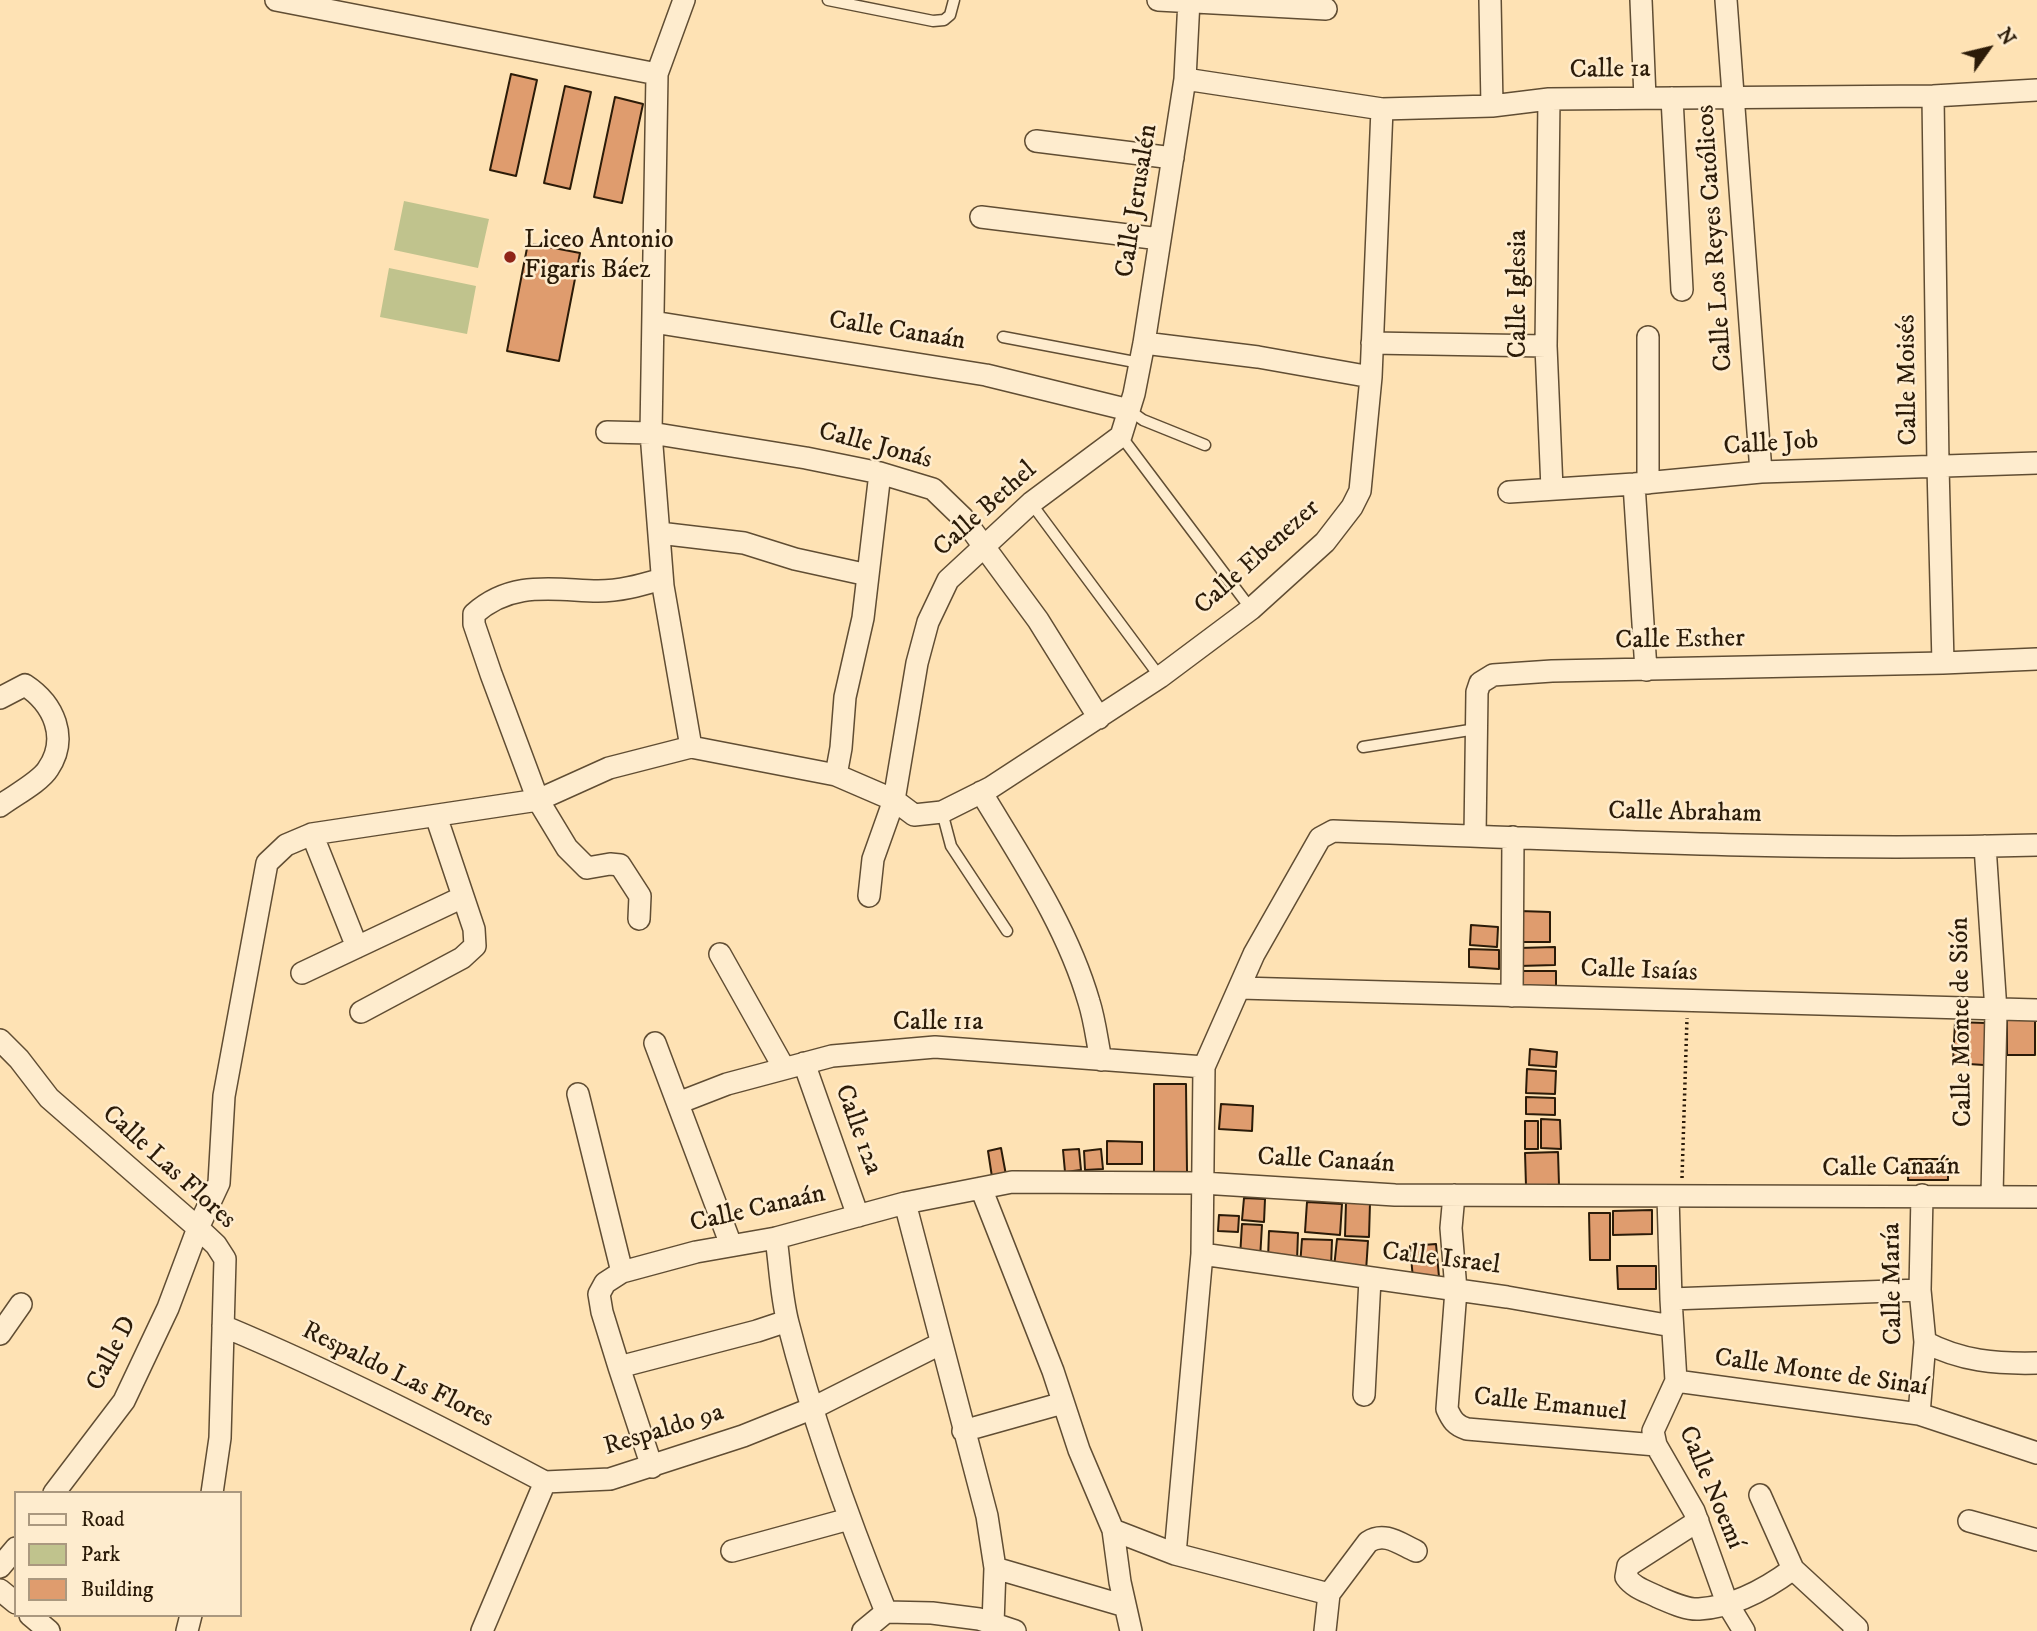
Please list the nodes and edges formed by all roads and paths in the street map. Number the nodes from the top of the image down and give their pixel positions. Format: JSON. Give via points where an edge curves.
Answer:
{"nodes":[{"id":1,"x":276,"y":0,"type":"edge"},
{"id":2,"x":684,"y":0,"type":"edge"},
{"id":3,"x":828,"y":0,"type":"edge"},
{"id":4,"x":954,"y":0,"type":"edge"},
{"id":5,"x":1158,"y":0,"type":"edge"},
{"id":6,"x":1490,"y":0,"type":"edge"},
{"id":7,"x":1641,"y":0,"type":"edge"},
{"id":8,"x":1726,"y":0,"type":"edge"},
{"id":9,"x":1188,"y":1,"type":"edge"},
{"id":10,"x":1274,"y":4,"type":"edge"},
{"id":11,"x":1326,"y":9,"type":"dead end"},
{"id":12,"x":657,"y":74,"type":"junction"},
{"id":13,"x":1185,"y":79,"type":"junction"},
{"id":14,"x":2037,"y":90,"type":"edge"},
{"id":15,"x":1933,"y":96,"type":"junction"},
{"id":16,"x":1734,"y":97,"type":"junction"},
{"id":17,"x":1645,"y":98,"type":"junction"},
{"id":18,"x":1672,"y":98,"type":"junction"},
{"id":19,"x":1549,"y":99,"type":"junction"},
{"id":20,"x":1492,"y":106,"type":"junction"},
{"id":21,"x":1382,"y":109,"type":"junction"},
{"id":22,"x":1036,"y":141,"type":"dead end"},
{"id":23,"x":1173,"y":158,"type":"junction"},
{"id":24,"x":981,"y":217,"type":"dead end"},
{"id":25,"x":1160,"y":239,"type":"junction"},
{"id":26,"x":1682,"y":290,"type":"dead end"},
{"id":27,"x":653,"y":322,"type":"junction"},
{"id":28,"x":1003,"y":337,"type":"dead end"},
{"id":29,"x":1648,"y":337,"type":"dead end"},
{"id":30,"x":1372,"y":343,"type":"junction"},
{"id":31,"x":1546,"y":346,"type":"junction"},
{"id":32,"x":1142,"y":353,"type":"junction"},
{"id":33,"x":1371,"y":377,"type":"junction"},
{"id":34,"x":1129,"y":410,"type":"junction"},
{"id":35,"x":607,"y":432,"type":"dead end"},
{"id":36,"x":652,"y":433,"type":"junction"},
{"id":37,"x":1121,"y":436,"type":"junction"},
{"id":38,"x":1205,"y":445,"type":"dead end"},
{"id":39,"x":2037,"y":463,"type":"edge"},
{"id":40,"x":1938,"y":466,"type":"junction"},
{"id":41,"x":1761,"y":471,"type":"junction"},
{"id":42,"x":880,"y":473,"type":"junction"},
{"id":43,"x":1641,"y":484,"type":"junction"},
{"id":44,"x":1552,"y":489,"type":"junction"},
{"id":45,"x":1509,"y":492,"type":"dead end"},
{"id":46,"x":1031,"y":503,"type":"junction"},
{"id":47,"x":659,"y":533,"type":"junction"},
{"id":48,"x":983,"y":545,"type":"junction"},
{"id":49,"x":868,"y":575,"type":"junction"},
{"id":50,"x":662,"y":579,"type":"junction"},
{"id":51,"x":1251,"y":609,"type":"junction"},
{"id":52,"x":2037,"y":659,"type":"edge"},
{"id":53,"x":1943,"y":663,"type":"junction"},
{"id":54,"x":1646,"y":670,"type":"junction"},
{"id":55,"x":1160,"y":677,"type":"junction"},
{"id":56,"x":0,"y":698,"type":"edge"},
{"id":57,"x":1099,"y":719,"type":"junction"},
{"id":58,"x":1476,"y":729,"type":"junction"},
{"id":59,"x":691,"y":747,"type":"junction"},
{"id":60,"x":1363,"y":747,"type":"dead end"},
{"id":61,"x":836,"y":775,"type":"junction"},
{"id":62,"x":981,"y":792,"type":"junction"},
{"id":63,"x":538,"y":800,"type":"junction"},
{"id":64,"x":894,"y":800,"type":"junction"},
{"id":65,"x":0,"y":806,"type":"edge"},
{"id":66,"x":942,"y":812,"type":"junction"},
{"id":67,"x":436,"y":816,"type":"junction"},
{"id":68,"x":312,"y":834,"type":"junction"},
{"id":69,"x":1475,"y":836,"type":"junction"},
{"id":70,"x":1513,"y":837,"type":"junction"},
{"id":71,"x":2037,"y":845,"type":"edge"},
{"id":72,"x":1985,"y":846,"type":"junction"},
{"id":73,"x":869,"y":896,"type":"dead end"},
{"id":74,"x":463,"y":897,"type":"junction"},
{"id":75,"x":639,"y":919,"type":"dead end"},
{"id":76,"x":1007,"y":931,"type":"dead end"},
{"id":77,"x":357,"y":947,"type":"junction"},
{"id":78,"x":720,"y":954,"type":"dead end"},
{"id":79,"x":302,"y":972,"type":"dead end"},
{"id":80,"x":1240,"y":988,"type":"junction"},
{"id":81,"x":1513,"y":996,"type":"junction"},
{"id":82,"x":1688,"y":1002,"type":"junction"},
{"id":83,"x":2037,"y":1010,"type":"edge"},
{"id":84,"x":1996,"y":1011,"type":"junction"},
{"id":85,"x":361,"y":1012,"type":"dead end"},
{"id":86,"x":0,"y":1040,"type":"edge"},
{"id":87,"x":655,"y":1043,"type":"dead end"},
{"id":88,"x":1101,"y":1060,"type":"junction"},
{"id":89,"x":794,"y":1066,"type":"junction"},
{"id":90,"x":1204,"y":1067,"type":"junction"},
{"id":91,"x":578,"y":1094,"type":"dead end"},
{"id":92,"x":678,"y":1103,"type":"junction"},
{"id":93,"x":1202,"y":1183,"type":"junction"},
{"id":94,"x":981,"y":1188,"type":"junction"},
{"id":95,"x":1454,"y":1195,"type":"junction"},
{"id":96,"x":1922,"y":1195,"type":"junction"},
{"id":97,"x":1675,"y":1196,"type":"junction"},
{"id":98,"x":1992,"y":1196,"type":"junction"},
{"id":99,"x":2037,"y":1197,"type":"edge"},
{"id":100,"x":905,"y":1203,"type":"junction"},
{"id":101,"x":858,"y":1216,"type":"junction"},
{"id":102,"x":198,"y":1228,"type":"junction"},
{"id":103,"x":776,"y":1238,"type":"junction"},
{"id":104,"x":730,"y":1245,"type":"junction"},
{"id":105,"x":1202,"y":1254,"type":"junction"},
{"id":106,"x":622,"y":1272,"type":"junction"},
{"id":107,"x":1370,"y":1279,"type":"junction"},
{"id":108,"x":1456,"y":1290,"type":"junction"},
{"id":109,"x":1920,"y":1290,"type":"junction"},
{"id":110,"x":1671,"y":1299,"type":"junction"},
{"id":111,"x":20,"y":1304,"type":"dead end"},
{"id":112,"x":787,"y":1321,"type":"junction"},
{"id":113,"x":1672,"y":1325,"type":"junction"},
{"id":114,"x":223,"y":1326,"type":"junction"},
{"id":115,"x":0,"y":1334,"type":"edge"},
{"id":116,"x":1925,"y":1342,"type":"junction"},
{"id":117,"x":940,"y":1344,"type":"junction"},
{"id":118,"x":2037,"y":1363,"type":"edge"},
{"id":119,"x":619,"y":1367,"type":"junction"},
{"id":120,"x":1676,"y":1381,"type":"junction"},
{"id":121,"x":1364,"y":1395,"type":"dead end"},
{"id":122,"x":1063,"y":1403,"type":"junction"},
{"id":123,"x":813,"y":1408,"type":"junction"},
{"id":124,"x":1919,"y":1414,"type":"junction"},
{"id":125,"x":964,"y":1431,"type":"junction"},
{"id":126,"x":1656,"y":1445,"type":"junction"},
{"id":127,"x":2037,"y":1454,"type":"edge"},
{"id":128,"x":652,"y":1467,"type":"junction"},
{"id":129,"x":545,"y":1482,"type":"junction"},
{"id":130,"x":56,"y":1491,"type":"edge"},
{"id":131,"x":212,"y":1491,"type":"edge"},
{"id":132,"x":1760,"y":1495,"type":"dead end"},
{"id":133,"x":849,"y":1519,"type":"junction"},
{"id":134,"x":1698,"y":1521,"type":"junction"},
{"id":135,"x":1969,"y":1521,"type":"dead end"},
{"id":136,"x":1113,"y":1530,"type":"junction"},
{"id":137,"x":2037,"y":1540,"type":"edge"},
{"id":138,"x":14,"y":1550,"type":"edge"},
{"id":139,"x":732,"y":1551,"type":"dead end"},
{"id":140,"x":1416,"y":1551,"type":"dead end"},
{"id":141,"x":1175,"y":1554,"type":"junction"},
{"id":142,"x":0,"y":1567,"type":"edge"},
{"id":143,"x":995,"y":1568,"type":"junction"},
{"id":144,"x":1793,"y":1569,"type":"junction"},
{"id":145,"x":0,"y":1590,"type":"edge"},
{"id":146,"x":1329,"y":1594,"type":"junction"},
{"id":147,"x":14,"y":1601,"type":"edge"},
{"id":148,"x":1727,"y":1603,"type":"junction"},
{"id":149,"x":1125,"y":1606,"type":"junction"},
{"id":150,"x":886,"y":1612,"type":"junction"},
{"id":151,"x":32,"y":1617,"type":"edge"},
{"id":152,"x":993,"y":1624,"type":"junction"},
{"id":153,"x":49,"y":1631,"type":"edge"},
{"id":154,"x":482,"y":1631,"type":"edge"},
{"id":155,"x":863,"y":1631,"type":"edge"},
{"id":156,"x":1015,"y":1631,"type":"edge"},
{"id":157,"x":1131,"y":1631,"type":"edge"},
{"id":158,"x":1325,"y":1631,"type":"edge"},
{"id":159,"x":1744,"y":1631,"type":"edge"},
{"id":160,"x":1854,"y":1631,"type":"edge"}],
"edges":[{"from":1,"to":12,"type":"street"},
{"from":2,"to":12,"type":"street"},
{"from":3,"to":4,"type":"lane","via":[[933,20],[950,15]]},
{"from":5,"to":9,"type":"street"},
{"from":6,"to":20,"type":"street"},
{"from":7,"to":17,"type":"street"},
{"from":8,"to":16,"type":"street","name":"Calle Los Reyes Católicos"},
{"from":9,"to":10,"type":"street"},
{"from":9,"to":13,"type":"street","name":"Calle Jerusalén"},
{"from":10,"to":11,"type":"street"},
{"from":12,"to":27,"type":"street"},
{"from":13,"to":21,"type":"street","name":"Calle 1a"},
{"from":13,"to":23,"type":"street","name":"Calle Jerusalén"},
{"from":14,"to":15,"type":"street","name":"Calle 1a"},
{"from":15,"to":16,"type":"street","name":"Calle 1a"},
{"from":15,"to":40,"type":"street","name":"Calle Moisés"},
{"from":16,"to":18,"type":"street","name":"Calle 1a"},
{"from":16,"to":41,"type":"street","name":"Calle Los Reyes Católicos"},
{"from":17,"to":18,"type":"street","name":"Calle 1a"},
{"from":17,"to":19,"type":"street","name":"Calle 1a"},
{"from":18,"to":26,"type":"street"},
{"from":19,"to":20,"type":"street","name":"Calle 1a"},
{"from":19,"to":31,"type":"street","name":"Calle Iglesia"},
{"from":20,"to":21,"type":"street","name":"Calle 1a"},
{"from":21,"to":30,"type":"street","name":"Calle Ebenezer"},
{"from":22,"to":23,"type":"street"},
{"from":23,"to":25,"type":"street","name":"Calle Jerusalén"},
{"from":24,"to":25,"type":"street"},
{"from":25,"to":32,"type":"street","name":"Calle Jerusalén"},
{"from":27,"to":34,"type":"street","name":"Calle Canaán","via":[[986,375]]},
{"from":27,"to":36,"type":"street"},
{"from":28,"to":32,"type":"lane"},
{"from":29,"to":43,"type":"street"},
{"from":30,"to":31,"type":"street"},
{"from":30,"to":33,"type":"street","name":"Calle Ebenezer"},
{"from":31,"to":44,"type":"street","name":"Calle Iglesia"},
{"from":32,"to":33,"type":"street","via":[[1258,357]]},
{"from":32,"to":34,"type":"street","name":"Calle Jerusalén"},
{"from":33,"to":51,"type":"street","name":"Calle Ebenezer","via":[[1360,491],[1352,507],[1325,542]]},
{"from":34,"to":37,"type":"street"},
{"from":34,"to":38,"type":"lane"},
{"from":35,"to":36,"type":"street","name":"Calle Jonás"},
{"from":36,"to":42,"type":"street","name":"Calle Jonás"},
{"from":36,"to":47,"type":"street"},
{"from":37,"to":46,"type":"street","name":"Calle Bethel"},
{"from":37,"to":51,"type":"lane"},
{"from":39,"to":40,"type":"street","name":"Calle Job"},
{"from":40,"to":41,"type":"street","name":"Calle Job"},
{"from":40,"to":53,"type":"street","name":"Calle Moisés"},
{"from":41,"to":43,"type":"street","name":"Calle Job"},
{"from":42,"to":48,"type":"street","name":"Calle Jonás","via":[[933,489]]},
{"from":42,"to":49,"type":"street"},
{"from":43,"to":44,"type":"street","name":"Calle Job"},
{"from":43,"to":54,"type":"street"},
{"from":44,"to":45,"type":"street","name":"Calle Job"},
{"from":46,"to":48,"type":"street","name":"Calle Bethel"},
{"from":46,"to":55,"type":"lane"},
{"from":47,"to":49,"type":"street","via":[[744,543]]},
{"from":47,"to":50,"type":"street"},
{"from":48,"to":57,"type":"street","name":"Calle Jonás","via":[[1038,620]]},
{"from":48,"to":64,"type":"street","name":"Calle Bethel","via":[[948,580],[928,622]]},
{"from":49,"to":61,"type":"street","via":[[845,696]]},
{"from":50,"to":59,"type":"street"},
{"from":50,"to":63,"type":"street","via":[[597,591],[530,588],[484,604],[474,614],[478,637]]},
{"from":51,"to":55,"type":"street","name":"Calle Ebenezer"},
{"from":52,"to":53,"type":"street","name":"Calle Esther"},
{"from":53,"to":54,"type":"street","name":"Calle Esther"},
{"from":54,"to":58,"type":"street","name":"Calle Esther","via":[[1493,675],[1480,683],[1477,692]]},
{"from":55,"to":57,"type":"street","name":"Calle Ebenezer"},
{"from":56,"to":65,"type":"street","via":[[25,685],[38,693],[59,728],[57,751],[47,771]]},
{"from":57,"to":62,"type":"street","name":"Calle Ebenezer"},
{"from":58,"to":60,"type":"lane"},
{"from":58,"to":69,"type":"street","name":"Calle Esther"},
{"from":59,"to":61,"type":"street","name":"Calle Ebenezer"},
{"from":59,"to":63,"type":"street","name":"Calle D","via":[[609,768]]},
{"from":61,"to":64,"type":"street","name":"Calle Ebenezer"},
{"from":62,"to":66,"type":"street","name":"Calle Ebenezer"},
{"from":62,"to":88,"type":"street","via":[[1065,937],[1090,1004]]},
{"from":63,"to":67,"type":"street","name":"Calle D"},
{"from":63,"to":75,"type":"street","via":[[567,848],[587,868],[620,865],[640,896]]},
{"from":64,"to":66,"type":"street","name":"Calle Ebenezer","via":[[914,815]]},
{"from":64,"to":73,"type":"street","name":"Calle Bethel","via":[[873,859]]},
{"from":66,"to":76,"type":"lane","via":[[951,846]]},
{"from":67,"to":68,"type":"street","name":"Calle D"},
{"from":67,"to":74,"type":"street"},
{"from":68,"to":77,"type":"street"},
{"from":68,"to":102,"type":"street","name":"Calle D","via":[[285,845],[267,863],[223,1096],[219,1184]]},
{"from":69,"to":70,"type":"street","name":"Calle Abraham"},
{"from":69,"to":80,"type":"street","name":"Calle Abraham","via":[[1332,831],[1320,838],[1254,954]]},
{"from":70,"to":72,"type":"street","name":"Calle Abraham"},
{"from":70,"to":81,"type":"street"},
{"from":71,"to":72,"type":"street","name":"Calle Abraham"},
{"from":72,"to":84,"type":"street","name":"Calle Monte de Sión"},
{"from":74,"to":77,"type":"street"},
{"from":74,"to":85,"type":"street","via":[[475,946],[462,958]]},
{"from":77,"to":79,"type":"street"},
{"from":78,"to":89,"type":"street","name":"Calle 12a"},
{"from":80,"to":81,"type":"street","name":"Calle Isaías"},
{"from":80,"to":90,"type":"street"},
{"from":81,"to":82,"type":"street","name":"Calle Isaías"},
{"from":82,"to":84,"type":"street","name":"Calle Isaías"},
{"from":82,"to":97,"type":"path"},
{"from":83,"to":84,"type":"street","name":"Calle Isaías"},
{"from":84,"to":98,"type":"street","name":"Calle Monte de Sión"},
{"from":86,"to":102,"type":"street","name":"Calle Las Flores","via":[[48,1098]]},
{"from":87,"to":92,"type":"street"},
{"from":88,"to":89,"type":"street","name":"Calle 11a","via":[[935,1047],[832,1056]]},
{"from":88,"to":90,"type":"street","name":"Calle 11a"},
{"from":89,"to":92,"type":"street","name":"Calle 11a"},
{"from":89,"to":101,"type":"street","name":"Calle 12a"},
{"from":90,"to":93,"type":"street"},
{"from":91,"to":106,"type":"street"},
{"from":92,"to":104,"type":"street"},
{"from":93,"to":94,"type":"street","name":"Calle Canaán","via":[[1012,1182]]},
{"from":93,"to":95,"type":"street","name":"Calle Canaán"},
{"from":93,"to":105,"type":"street"},
{"from":94,"to":100,"type":"street","name":"Calle Canaán"},
{"from":94,"to":122,"type":"street"},
{"from":95,"to":97,"type":"street","name":"Calle Canaán"},
{"from":95,"to":108,"type":"street","via":[[1451,1228]]},
{"from":96,"to":97,"type":"street","name":"Calle Canaán"},
{"from":96,"to":98,"type":"street","name":"Calle Canaán"},
{"from":96,"to":109,"type":"street","name":"Calle María"},
{"from":97,"to":110,"type":"street","name":"Calle Noemí"},
{"from":98,"to":99,"type":"street","name":"Calle Canaán"},
{"from":100,"to":101,"type":"street","name":"Calle Canaán"},
{"from":100,"to":117,"type":"street"},
{"from":101,"to":103,"type":"street","name":"Calle Canaán"},
{"from":102,"to":114,"type":"street","name":"Calle Las Flores","via":[[225,1259]]},
{"from":102,"to":130,"type":"street","name":"Calle D","via":[[124,1401]]},
{"from":103,"to":104,"type":"street","name":"Calle Canaán"},
{"from":103,"to":112,"type":"street"},
{"from":104,"to":106,"type":"street","name":"Calle Canaán"},
{"from":105,"to":107,"type":"street","name":"Calle Israel"},
{"from":105,"to":141,"type":"street"},
{"from":106,"to":119,"type":"street","via":[[605,1283],[599,1294]]},
{"from":107,"to":108,"type":"street","name":"Calle Israel"},
{"from":107,"to":121,"type":"street"},
{"from":108,"to":113,"type":"street","name":"Calle Israel"},
{"from":108,"to":126,"type":"street","name":"Calle Emanuel","via":[[1447,1409],[1458,1426]]},
{"from":109,"to":110,"type":"street"},
{"from":109,"to":116,"type":"street","name":"Calle María"},
{"from":110,"to":113,"type":"street","name":"Calle Noemí"},
{"from":111,"to":115,"type":"street"},
{"from":112,"to":119,"type":"street"},
{"from":112,"to":123,"type":"street"},
{"from":113,"to":120,"type":"street","name":"Calle Noemí"},
{"from":114,"to":129,"type":"street","name":"Respaldo Las Flores","via":[[427,1420]]},
{"from":114,"to":131,"type":"street","name":"Calle Las Flores","via":[[220,1438]]},
{"from":116,"to":118,"type":"street","via":[[1975,1360]]},
{"from":116,"to":124,"type":"street","name":"Calle María"},
{"from":117,"to":123,"type":"street","name":"Respaldo 9a"},
{"from":117,"to":125,"type":"street"},
{"from":119,"to":128,"type":"street"},
{"from":120,"to":124,"type":"street","name":"Calle Monte de Sinaí"},
{"from":120,"to":126,"type":"street","name":"Calle Noemí","via":[[1653,1431]]},
{"from":122,"to":125,"type":"street"},
{"from":122,"to":136,"type":"street"},
{"from":123,"to":128,"type":"street","name":"Respaldo 9a"},
{"from":123,"to":133,"type":"street"},
{"from":124,"to":127,"type":"street","name":"Calle Monte de Sinaí"},
{"from":125,"to":143,"type":"street"},
{"from":126,"to":134,"type":"street","name":"Calle Noemí"},
{"from":128,"to":129,"type":"street","name":"Respaldo 9a","via":[[610,1479]]},
{"from":129,"to":154,"type":"street"},
{"from":132,"to":144,"type":"street"},
{"from":133,"to":139,"type":"street"},
{"from":133,"to":150,"type":"street"},
{"from":134,"to":148,"type":"street","name":"Calle Noemí"},
{"from":134,"to":148,"type":"street","via":[[1628,1566],[1626,1577],[1674,1604],[1697,1610]]},
{"from":135,"to":137,"type":"street"},
{"from":136,"to":141,"type":"street"},
{"from":136,"to":149,"type":"street"},
{"from":138,"to":142,"type":"street"},
{"from":140,"to":146,"type":"street","via":[[1376,1537]]},
{"from":141,"to":146,"type":"street"},
{"from":143,"to":149,"type":"street"},
{"from":143,"to":152,"type":"street"},
{"from":144,"to":148,"type":"street","via":[[1766,1589]]},
{"from":144,"to":160,"type":"street","via":[[1857,1628]]},
{"from":145,"to":147,"type":"street"},
{"from":146,"to":158,"type":"street"},
{"from":148,"to":159,"type":"street","name":"Calle Noemí"},
{"from":149,"to":157,"type":"street"},
{"from":150,"to":152,"type":"street","via":[[932,1613]]},
{"from":150,"to":155,"type":"street"},
{"from":151,"to":153,"type":"street"},
{"from":152,"to":156,"type":"street"}]}
